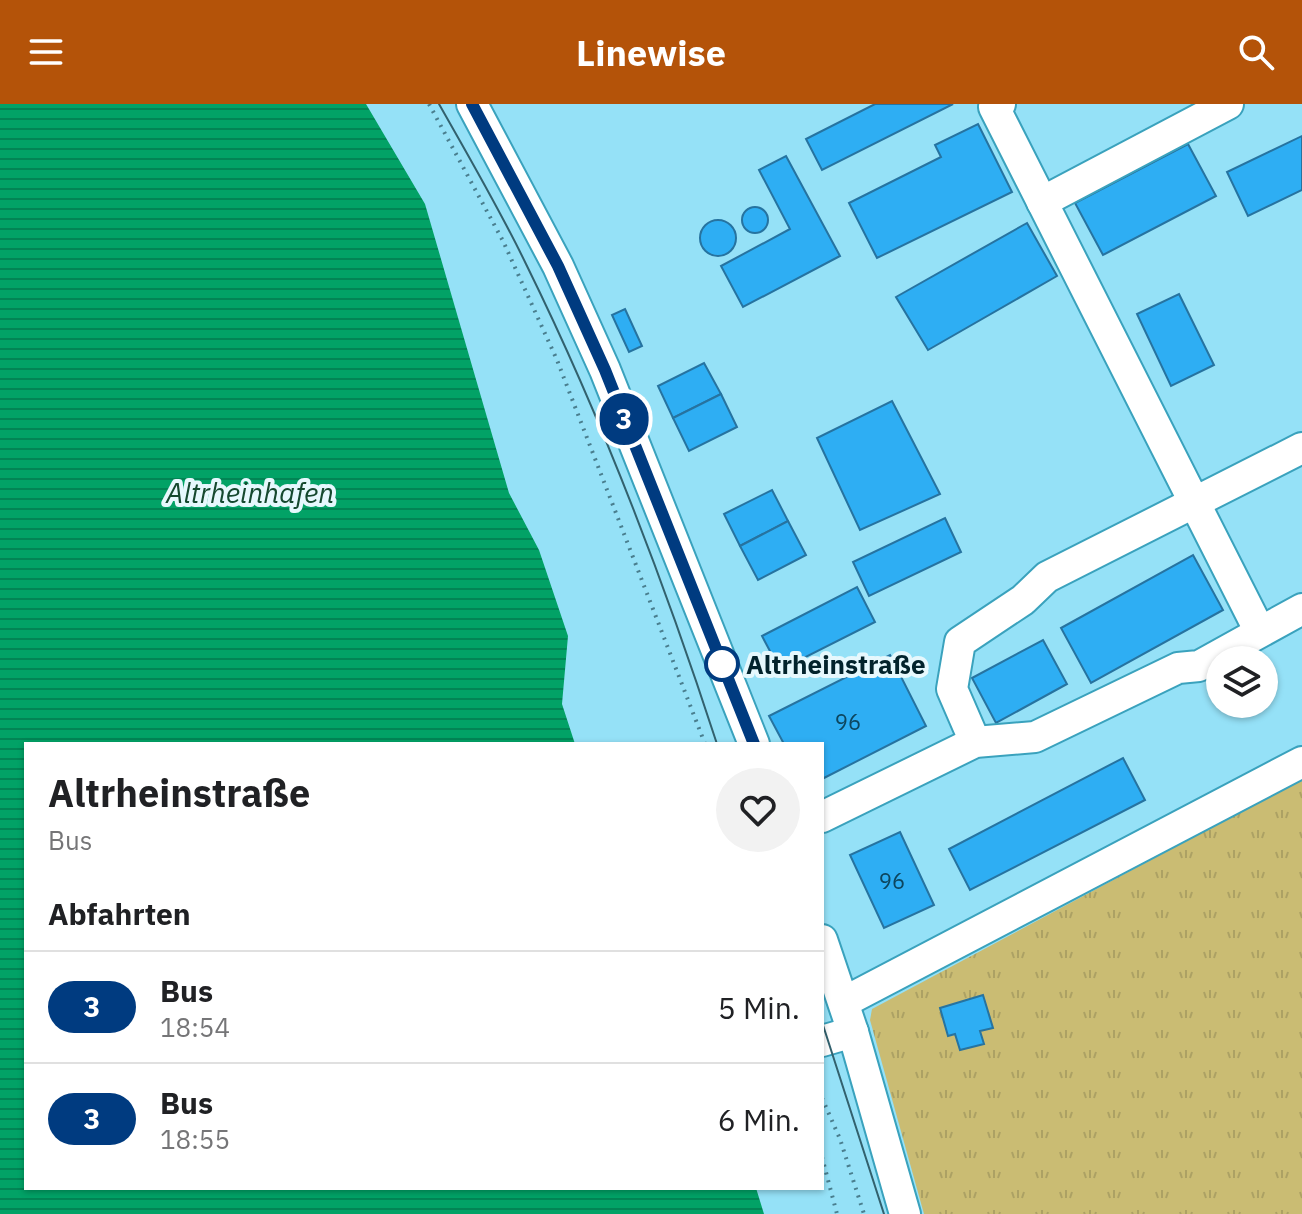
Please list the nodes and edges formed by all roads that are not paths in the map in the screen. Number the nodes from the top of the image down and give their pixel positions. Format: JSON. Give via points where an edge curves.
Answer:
{"nodes":[{"id":1,"x":472,"y":104,"type":"edge"},
{"id":2,"x":1000,"y":104,"type":"edge"},
{"id":3,"x":1228,"y":104,"type":"edge"},
{"id":4,"x":1042,"y":202,"type":"junction"},
{"id":5,"x":1302,"y":448,"type":"edge"},
{"id":6,"x":1194,"y":501,"type":"junction"},
{"id":7,"x":1302,"y":609,"type":"edge"},
{"id":8,"x":1259,"y":630,"type":"junction"},
{"id":9,"x":753,"y":742,"type":"edge"},
{"id":10,"x":975,"y":742,"type":"junction"},
{"id":11,"x":1302,"y":762,"type":"edge"},
{"id":12,"x":824,"y":816,"type":"edge"},
{"id":13,"x":824,"y":946,"type":"edge"},
{"id":14,"x":844,"y":1002,"type":"junction"},
{"id":15,"x":853,"y":1032,"type":"junction"},
{"id":16,"x":824,"y":1040,"type":"edge"},
{"id":17,"x":905,"y":1214,"type":"edge"}],
"edges":[{"from":1,"to":9,"type":"street","via":[[558,266],[605,370]]},
{"from":2,"to":4,"type":"street","via":[[994,107]]},
{"from":3,"to":4,"type":"street"},
{"from":4,"to":6,"type":"street"},
{"from":5,"to":6,"type":"street"},
{"from":6,"to":8,"type":"street"},
{"from":6,"to":10,"type":"street","via":[[1047,577],[1023,600],[960,642],[952,689]]},
{"from":7,"to":8,"type":"street"},
{"from":8,"to":10,"type":"street","via":[[1199,666],[1178,668],[1035,737]]},
{"from":10,"to":12,"type":"street"},
{"from":11,"to":14,"type":"street"},
{"from":13,"to":14,"type":"street"},
{"from":14,"to":15,"type":"street"},
{"from":15,"to":16,"type":"street"},
{"from":15,"to":17,"type":"street"}]}
